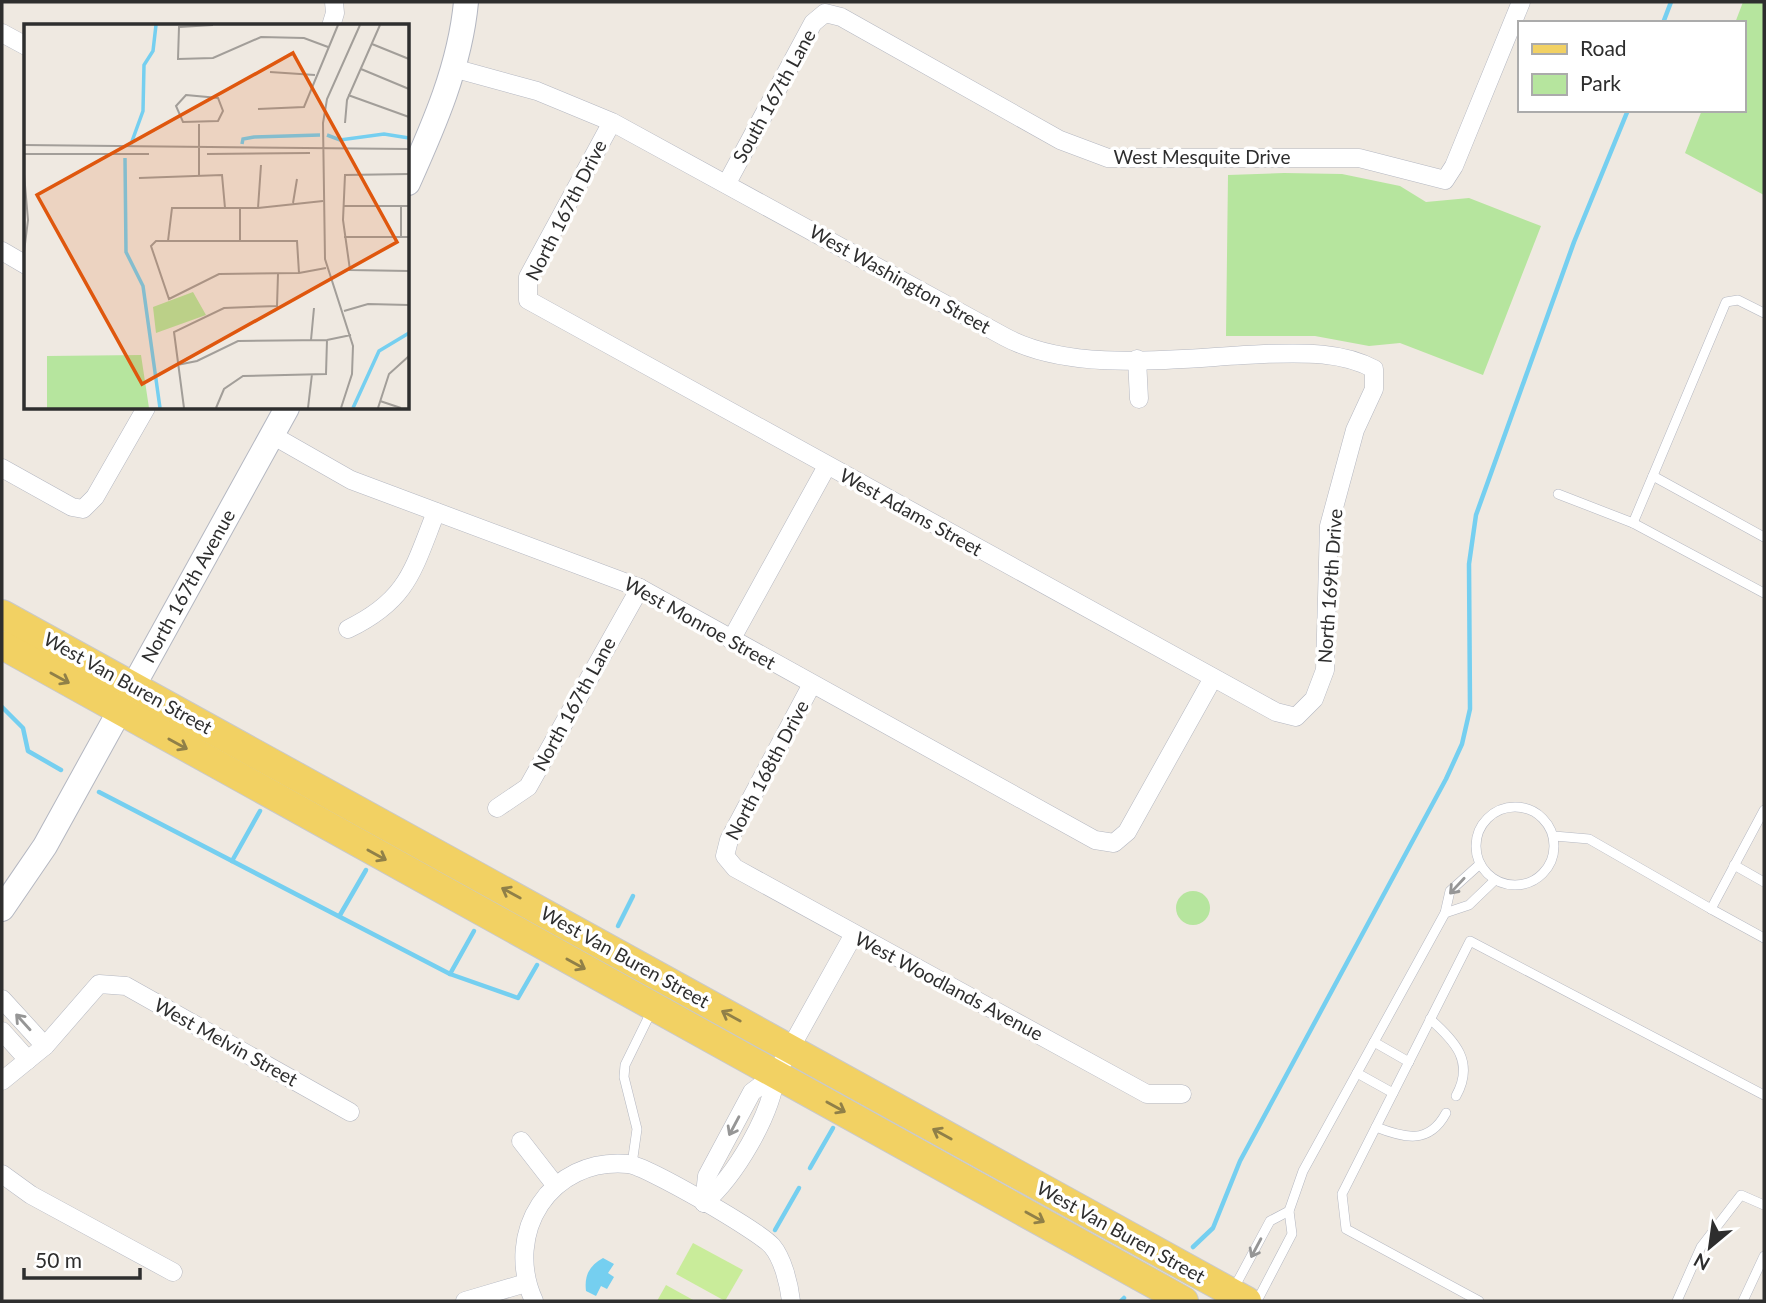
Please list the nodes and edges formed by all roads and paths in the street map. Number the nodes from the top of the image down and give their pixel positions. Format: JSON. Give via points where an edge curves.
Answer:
{"nodes":[{"id":1,"x":334,"y":2,"type":"edge"},
{"id":2,"x":1521,"y":2,"type":"edge"},
{"id":3,"x":465,"y":10,"type":"edge"},
{"id":4,"x":825,"y":13,"type":"joint"},
{"id":5,"x":332,"y":24,"type":"edge"},
{"id":6,"x":2,"y":33,"type":"edge"},
{"id":7,"x":24,"y":45,"type":"edge"},
{"id":8,"x":453,"y":68,"type":"junction"},
{"id":9,"x":612,"y":122,"type":"junction"},
{"id":10,"x":410,"y":178,"type":"edge"},
{"id":11,"x":727,"y":183,"type":"junction"},
{"id":12,"x":2,"y":251,"type":"edge"},
{"id":13,"x":24,"y":264,"type":"edge"},
{"id":14,"x":528,"y":300,"type":"joint"},
{"id":15,"x":1764,"y":313,"type":"edge"},
{"id":16,"x":1137,"y":359,"type":"junction"},
{"id":17,"x":1374,"y":369,"type":"joint"},
{"id":18,"x":1139,"y":399,"type":"dead end"},
{"id":19,"x":145,"y":410,"type":"edge"},
{"id":20,"x":286,"y":410,"type":"edge"},
{"id":21,"x":272,"y":435,"type":"junction"},
{"id":22,"x":827,"y":466,"type":"junction"},
{"id":23,"x":2,"y":468,"type":"edge"},
{"id":24,"x":1653,"y":476,"type":"junction"},
{"id":25,"x":1558,"y":494,"type":"dead end"},
{"id":26,"x":436,"y":512,"type":"junction"},
{"id":27,"x":1633,"y":523,"type":"junction"},
{"id":28,"x":1764,"y":537,"type":"edge"},
{"id":29,"x":639,"y":588,"type":"junction"},
{"id":30,"x":1764,"y":593,"type":"edge"},
{"id":31,"x":2,"y":614,"type":"edge"},
{"id":32,"x":348,"y":629,"type":"dead end"},
{"id":33,"x":731,"y":640,"type":"junction"},
{"id":34,"x":2,"y":645,"type":"edge"},
{"id":35,"x":1213,"y":678,"type":"junction"},
{"id":36,"x":812,"y":684,"type":"junction"},
{"id":37,"x":126,"y":698,"type":"junction"},
{"id":38,"x":1296,"y":717,"type":"joint"},
{"id":39,"x":497,"y":808,"type":"dead end"},
{"id":40,"x":1764,"y":810,"type":"edge"},
{"id":41,"x":1553,"y":836,"type":"junction"},
{"id":42,"x":725,"y":856,"type":"joint"},
{"id":43,"x":1479,"y":864,"type":"junction"},
{"id":44,"x":1734,"y":866,"type":"junction"},
{"id":45,"x":1495,"y":880,"type":"junction"},
{"id":46,"x":1764,"y":882,"type":"edge"},
{"id":47,"x":2,"y":909,"type":"edge"},
{"id":48,"x":1711,"y":909,"type":"junction"},
{"id":49,"x":1445,"y":913,"type":"junction"},
{"id":50,"x":854,"y":934,"type":"junction"},
{"id":51,"x":1764,"y":938,"type":"edge"},
{"id":52,"x":2,"y":999,"type":"edge"},
{"id":53,"x":654,"y":1007,"type":"junction"},
{"id":54,"x":1430,"y":1019,"type":"junction"},
{"id":55,"x":2,"y":1031,"type":"edge"},
{"id":56,"x":1374,"y":1042,"type":"junction"},
{"id":57,"x":45,"y":1046,"type":"junction"},
{"id":58,"x":791,"y":1049,"type":"junction"},
{"id":59,"x":29,"y":1060,"type":"junction"},
{"id":60,"x":1409,"y":1062,"type":"junction"},
{"id":61,"x":1357,"y":1073,"type":"junction"},
{"id":62,"x":776,"y":1074,"type":"junction"},
{"id":63,"x":2,"y":1081,"type":"edge"},
{"id":64,"x":1393,"y":1093,"type":"junction"},
{"id":65,"x":1182,"y":1094,"type":"dead end"},
{"id":66,"x":1764,"y":1095,"type":"edge"},
{"id":67,"x":1456,"y":1096,"type":"dead end"},
{"id":68,"x":350,"y":1112,"type":"dead end"},
{"id":69,"x":1446,"y":1113,"type":"dead end"},
{"id":70,"x":1376,"y":1127,"type":"junction"},
{"id":71,"x":521,"y":1142,"type":"dead end"},
{"id":72,"x":632,"y":1164,"type":"junction"},
{"id":73,"x":2,"y":1174,"type":"edge"},
{"id":74,"x":556,"y":1186,"type":"junction"},
{"id":75,"x":704,"y":1203,"type":"junction"},
{"id":76,"x":1764,"y":1205,"type":"edge"},
{"id":77,"x":1289,"y":1211,"type":"junction"},
{"id":78,"x":1764,"y":1256,"type":"edge"},
{"id":79,"x":173,"y":1272,"type":"dead end"},
{"id":80,"x":526,"y":1283,"type":"junction"},
{"id":81,"x":1245,"y":1299,"type":"edge"},
{"id":82,"x":465,"y":1301,"type":"edge"},
{"id":83,"x":534,"y":1301,"type":"edge"},
{"id":84,"x":791,"y":1301,"type":"edge"},
{"id":85,"x":1184,"y":1301,"type":"edge"},
{"id":86,"x":1479,"y":1301,"type":"edge"},
{"id":87,"x":1676,"y":1301,"type":"edge"},
{"id":88,"x":1743,"y":1301,"type":"edge"}],
"edges":[{"from":1,"to":5,"type":"street"},
{"from":2,"to":4,"type":"street","name":"West Mesquite Drive","via":[[1454,166],[1444,180],[1359,158],[1108,158],[1060,140],[841,17]]},
{"from":3,"to":8,"type":"street"},
{"from":4,"to":11,"type":"street","name":"South 167th Lane","via":[[813,23]]},
{"from":6,"to":7,"type":"street"},
{"from":8,"to":9,"type":"street","name":"West Washington Street","via":[[537,91]]},
{"from":8,"to":10,"type":"street"},
{"from":9,"to":11,"type":"street","name":"West Washington Street"},
{"from":9,"to":14,"type":"street","name":"North 167th Drive","via":[[528,276]]},
{"from":11,"to":16,"type":"street","name":"West Washington Street","via":[[1018,344],[1076,360]]},
{"from":12,"to":13,"type":"street"},
{"from":14,"to":22,"type":"street","name":"West Adams Street"},
{"from":15,"to":24,"type":"lane","via":[[1738,300],[1726,302]]},
{"from":16,"to":17,"type":"street","name":"West Washington Street","via":[[1296,353],[1357,360]]},
{"from":16,"to":18,"type":"street"},
{"from":17,"to":38,"type":"street","name":"North 169th Drive","via":[[1374,389],[1354,430],[1329,526],[1325,670],[1314,699]]},
{"from":19,"to":23,"type":"street","via":[[95,497],[83,509]]},
{"from":20,"to":21,"type":"street","name":"North 167th Avenue"},
{"from":21,"to":26,"type":"street","name":"West Monroe Street","via":[[329,470]]},
{"from":21,"to":37,"type":"street","name":"North 167th Avenue"},
{"from":22,"to":33,"type":"street"},
{"from":22,"to":35,"type":"street","name":"West Adams Street"},
{"from":24,"to":27,"type":"lane"},
{"from":24,"to":28,"type":"lane"},
{"from":25,"to":27,"type":"lane"},
{"from":26,"to":29,"type":"street","name":"West Monroe Street"},
{"from":26,"to":32,"type":"street","via":[[414,570],[399,595],[372,618]]},
{"from":27,"to":30,"type":"lane"},
{"from":29,"to":33,"type":"street","name":"West Monroe Street"},
{"from":29,"to":39,"type":"street","name":"North 167th Lane","via":[[528,787]]},
{"from":31,"to":37,"type":"main road","name":"West Van Buren Street"},
{"from":33,"to":36,"type":"street","name":"West Monroe Street"},
{"from":34,"to":37,"type":"main road","name":"West Van Buren Street","one_way":true},
{"from":35,"to":36,"type":"street","name":"West Monroe Street","via":[[1127,832],[1114,844],[1095,840]]},
{"from":35,"to":38,"type":"street","name":"West Adams Street","via":[[1276,712]]},
{"from":36,"to":42,"type":"street","name":"North 168th Drive","via":[[729,840]]},
{"from":37,"to":47,"type":"street","name":"North 167th Avenue","via":[[45,846]]},
{"from":37,"to":53,"type":"main road","name":"West Van Buren Street","one_way":true},
{"from":58,"to":37,"type":"main road","name":"West Van Buren Street","one_way":true},
{"from":40,"to":44,"type":"lane"},
{"from":41,"to":43,"type":"lane","via":[[1548,824],[1527,808],[1501,808],[1481,825],[1476,838]]},
{"from":41,"to":45,"type":"lane","via":[[1552,862],[1533,881],[1507,885]]},
{"from":41,"to":48,"type":"lane","via":[[1589,839]]},
{"from":42,"to":50,"type":"street","name":"West Woodlands Avenue","via":[[735,868]]},
{"from":43,"to":45,"type":"lane"},
{"from":43,"to":49,"type":"lane","one_way":true,"via":[[1450,891]]},
{"from":44,"to":46,"type":"lane"},
{"from":44,"to":48,"type":"lane"},
{"from":45,"to":49,"type":"lane","via":[[1469,905]]},
{"from":48,"to":51,"type":"lane"},
{"from":49,"to":56,"type":"lane"},
{"from":50,"to":58,"type":"street"},
{"from":50,"to":65,"type":"street","name":"West Woodlands Avenue","via":[[1147,1094]]},
{"from":57,"to":52,"type":"street","one_way":true},
{"from":53,"to":62,"type":"main road","name":"West Van Buren Street"},
{"from":53,"to":72,"type":"lane","via":[[625,1065],[638,1129]]},
{"from":54,"to":60,"type":"lane"},
{"from":54,"to":66,"type":"lane","via":[[1470,941]]},
{"from":54,"to":67,"type":"lane","via":[[1460,1050],[1465,1067]]},
{"from":55,"to":59,"type":"street"},
{"from":56,"to":60,"type":"lane"},
{"from":56,"to":61,"type":"lane"},
{"from":57,"to":59,"type":"street"},
{"from":57,"to":68,"type":"street","name":"West Melvin Street","via":[[99,984],[126,986]]},
{"from":58,"to":62,"type":"street"},
{"from":81,"to":58,"type":"main road","name":"West Van Buren Street","one_way":true},
{"from":59,"to":63,"type":"street"},
{"from":60,"to":64,"type":"lane"},
{"from":61,"to":64,"type":"lane"},
{"from":61,"to":77,"type":"lane","via":[[1303,1171]]},
{"from":62,"to":75,"type":"street","via":[[773,1096],[731,1174]]},
{"from":62,"to":85,"type":"main road","name":"West Van Buren Street","one_way":true},
{"from":64,"to":70,"type":"lane"},
{"from":69,"to":70,"type":"lane","via":[[1418,1137],[1403,1138]]},
{"from":70,"to":86,"type":"lane","via":[[1342,1194],[1346,1228]]},
{"from":71,"to":74,"type":"street"},
{"from":72,"to":74,"type":"street","via":[[594,1166]]},
{"from":72,"to":75,"type":"street"},
{"from":73,"to":79,"type":"street"},
{"from":74,"to":80,"type":"street","via":[[540,1202],[527,1228],[523,1254]]},
{"from":75,"to":84,"type":"street","via":[[772,1247]]},
{"from":76,"to":87,"type":"lane","via":[[1741,1195],[1702,1247]]},
{"from":77,"to":81,"type":"lane","one_way":true,"via":[[1270,1221]]},
{"from":77,"to":81,"type":"lane","via":[[1292,1234]]},
{"from":78,"to":88,"type":"lane"},
{"from":80,"to":82,"type":"street"},
{"from":80,"to":83,"type":"street"}]}
